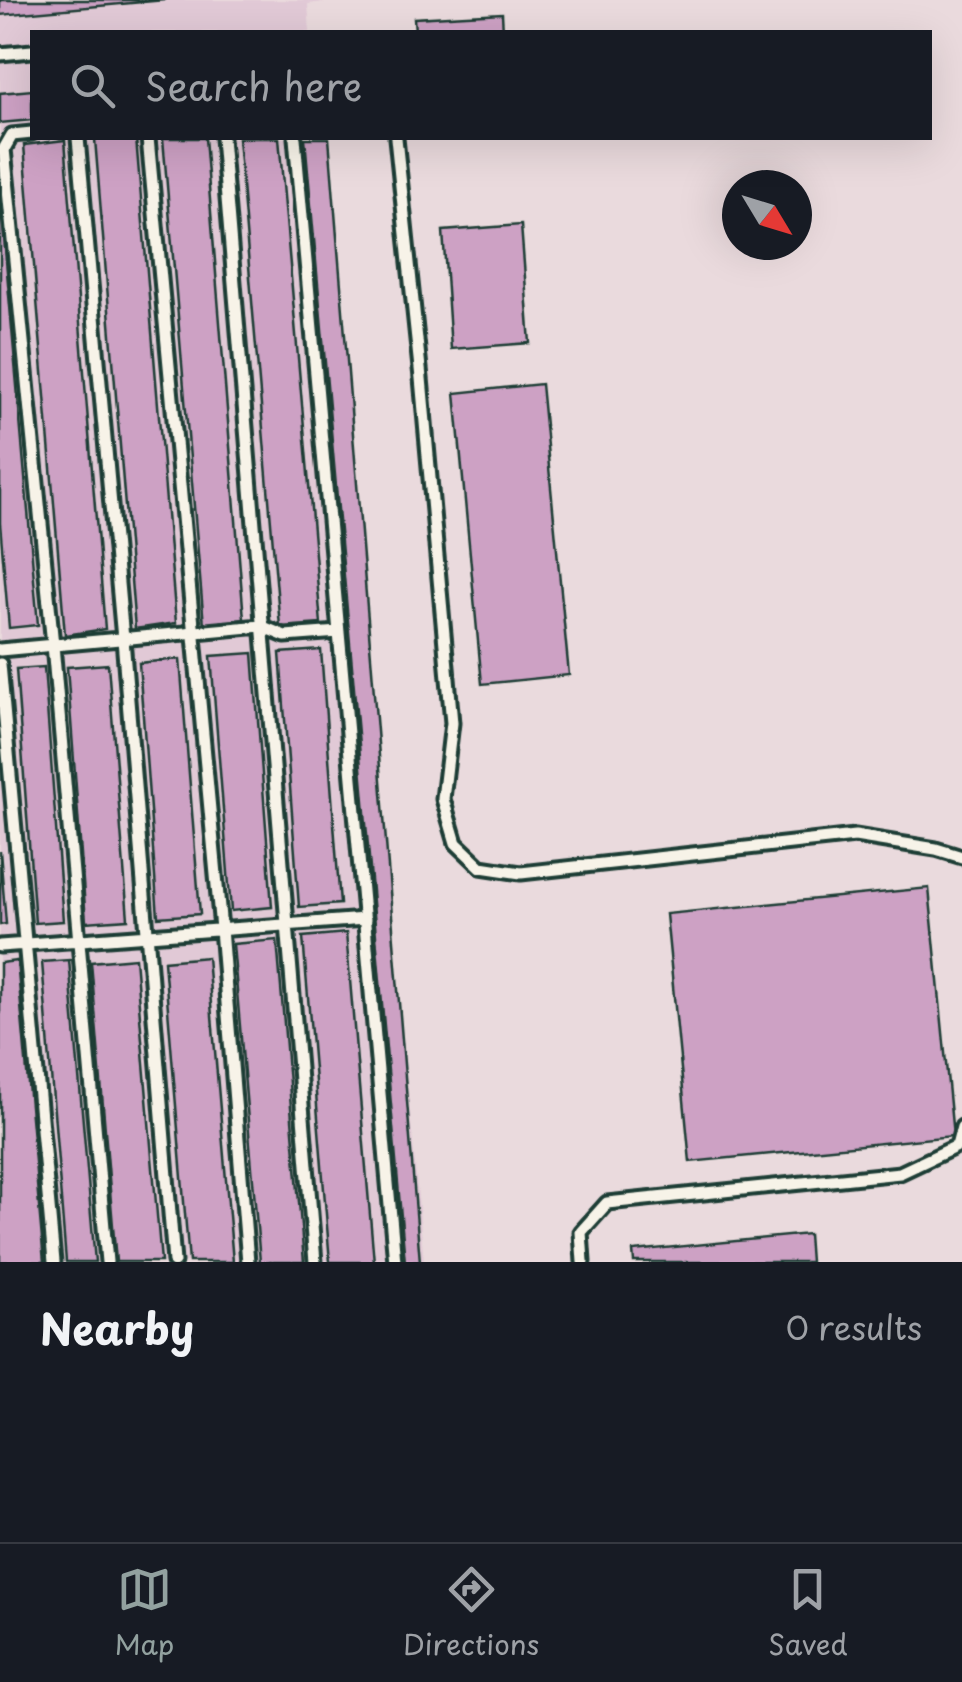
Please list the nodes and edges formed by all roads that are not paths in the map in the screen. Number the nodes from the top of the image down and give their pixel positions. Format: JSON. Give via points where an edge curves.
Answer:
{"nodes":[{"id":1,"x":30,"y":51,"type":"edge"},
{"id":2,"x":0,"y":54,"type":"edge"},
{"id":3,"x":30,"y":134,"type":"edge"},
{"id":4,"x":78,"y":140,"type":"edge"},
{"id":5,"x":148,"y":140,"type":"edge"},
{"id":6,"x":222,"y":140,"type":"edge"},
{"id":7,"x":295,"y":140,"type":"edge"},
{"id":8,"x":396,"y":140,"type":"edge"},
{"id":9,"x":260,"y":626,"type":"junction"},
{"id":10,"x":194,"y":632,"type":"junction"},
{"id":11,"x":339,"y":632,"type":"junction"},
{"id":12,"x":123,"y":639,"type":"junction"},
{"id":13,"x":54,"y":645,"type":"junction"},
{"id":14,"x":0,"y":650,"type":"edge"},
{"id":15,"x":0,"y":664,"type":"edge"},
{"id":16,"x":962,"y":858,"type":"edge"},
{"id":17,"x":365,"y":919,"type":"junction"},
{"id":18,"x":288,"y":924,"type":"junction"},
{"id":19,"x":220,"y":929,"type":"junction"},
{"id":20,"x":148,"y":935,"type":"junction"},
{"id":21,"x":79,"y":940,"type":"junction"},
{"id":22,"x":25,"y":944,"type":"junction"},
{"id":23,"x":0,"y":946,"type":"edge"},
{"id":24,"x":962,"y":1127,"type":"edge"},
{"id":25,"x":54,"y":1262,"type":"edge"},
{"id":26,"x":107,"y":1262,"type":"edge"},
{"id":27,"x":174,"y":1262,"type":"edge"},
{"id":28,"x":248,"y":1262,"type":"edge"},
{"id":29,"x":315,"y":1262,"type":"edge"},
{"id":30,"x":396,"y":1262,"type":"edge"},
{"id":31,"x":584,"y":1262,"type":"edge"}],
"edges":[{"from":1,"to":2,"type":"lane"},
{"from":3,"to":13,"type":"lane","via":[[12,135],[4,149]]},
{"from":4,"to":12,"type":"lane"},
{"from":5,"to":10,"type":"lane"},
{"from":6,"to":9,"type":"lane"},
{"from":7,"to":11,"type":"lane"},
{"from":8,"to":16,"type":"lane","via":[[452,722],[442,800],[456,843],[481,867],[522,873],[855,836]]},
{"from":9,"to":10,"type":"lane"},
{"from":9,"to":11,"type":"lane","via":[[285,636]]},
{"from":9,"to":18,"type":"lane"},
{"from":10,"to":12,"type":"lane"},
{"from":10,"to":19,"type":"lane"},
{"from":11,"to":17,"type":"lane"},
{"from":12,"to":13,"type":"lane"},
{"from":12,"to":20,"type":"lane"},
{"from":13,"to":14,"type":"lane"},
{"from":13,"to":21,"type":"lane"},
{"from":15,"to":22,"type":"lane"},
{"from":17,"to":18,"type":"lane"},
{"from":17,"to":30,"type":"lane"},
{"from":18,"to":19,"type":"lane"},
{"from":18,"to":29,"type":"lane"},
{"from":19,"to":20,"type":"lane"},
{"from":19,"to":28,"type":"lane"},
{"from":20,"to":21,"type":"lane"},
{"from":20,"to":27,"type":"lane"},
{"from":21,"to":22,"type":"lane"},
{"from":21,"to":26,"type":"lane"},
{"from":22,"to":23,"type":"lane"},
{"from":22,"to":25,"type":"lane"},
{"from":24,"to":31,"type":"lane","via":[[957,1146],[900,1174],[608,1202],[581,1232]]}]}
